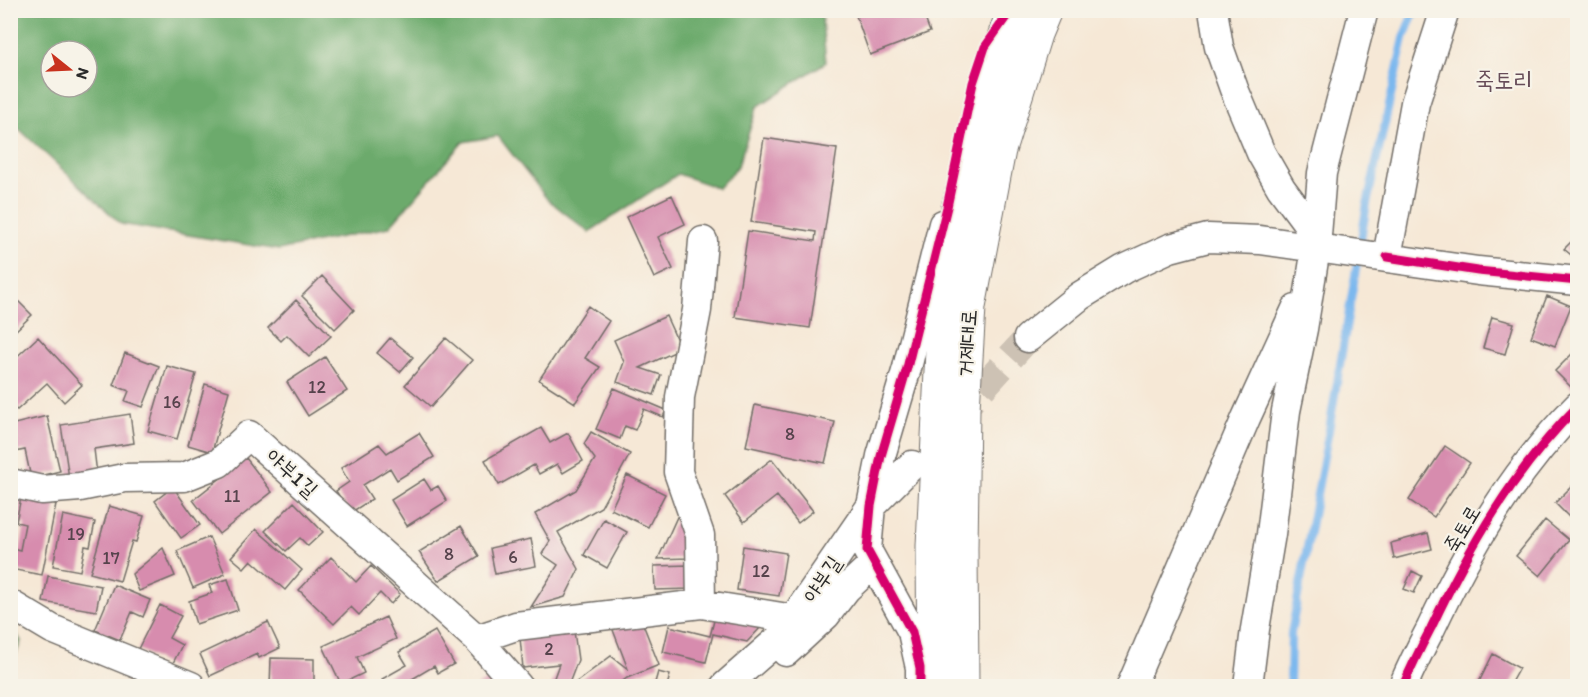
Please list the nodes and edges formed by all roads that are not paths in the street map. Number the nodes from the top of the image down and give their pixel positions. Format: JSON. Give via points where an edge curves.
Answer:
{"nodes":[{"id":1,"x":1013,"y":10,"type":"edge"},
{"id":2,"x":1045,"y":10,"type":"edge"},
{"id":3,"x":1213,"y":10,"type":"edge"},
{"id":4,"x":1364,"y":10,"type":"edge"},
{"id":5,"x":1445,"y":10,"type":"edge"},
{"id":6,"x":703,"y":241,"type":"dead end"},
{"id":7,"x":1387,"y":257,"type":"junction"},
{"id":8,"x":1314,"y":261,"type":"junction"},
{"id":9,"x":1578,"y":281,"type":"edge"},
{"id":10,"x":1028,"y":338,"type":"tunnel mouth"},
{"id":11,"x":1578,"y":406,"type":"edge"},
{"id":12,"x":1578,"y":425,"type":"edge"},
{"id":13,"x":912,"y":465,"type":"dead end"},
{"id":14,"x":10,"y":483,"type":"edge"},
{"id":15,"x":871,"y":506,"type":"junction"},
{"id":16,"x":873,"y":564,"type":"junction"},
{"id":17,"x":10,"y":604,"type":"edge"},
{"id":18,"x":701,"y":604,"type":"junction"},
{"id":19,"x":794,"y":619,"type":"junction"},
{"id":20,"x":477,"y":639,"type":"junction"},
{"id":21,"x":191,"y":687,"type":"edge"},
{"id":22,"x":518,"y":687,"type":"edge"},
{"id":23,"x":725,"y":687,"type":"edge"},
{"id":24,"x":750,"y":687,"type":"edge"},
{"id":25,"x":920,"y":687,"type":"edge"},
{"id":26,"x":934,"y":687,"type":"edge"},
{"id":27,"x":962,"y":687,"type":"edge"},
{"id":28,"x":1131,"y":687,"type":"edge"},
{"id":29,"x":1248,"y":687,"type":"edge"},
{"id":30,"x":1403,"y":687,"type":"edge"},
{"id":31,"x":1418,"y":687,"type":"edge"}],
"edges":[{"from":1,"to":15,"type":"street","via":[[985,47],[973,83],[947,207]]},
{"from":1,"to":26,"type":"main road","name":"거제대로","via":[[989,78],[957,212],[944,306],[933,546]]},
{"from":2,"to":27,"type":"main road","name":"거제대로","via":[[999,150],[969,307],[960,549]]},
{"from":3,"to":8,"type":"street","via":[[1219,47],[1234,89],[1261,153],[1307,223]]},
{"from":4,"to":8,"type":"street","via":[[1322,172]]},
{"from":5,"to":7,"type":"street","via":[[1415,103]]},
{"from":6,"to":18,"type":"street","via":[[697,310],[680,398],[678,472],[700,535]]},
{"from":7,"to":8,"type":"street"},
{"from":7,"to":9,"type":"street"},
{"from":8,"to":10,"type":"street","via":[[1260,240],[1208,238],[1170,248],[1124,269],[1080,296]]},
{"from":8,"to":28,"type":"street"},
{"from":8,"to":29,"type":"street","via":[[1286,411]]},
{"from":11,"to":30,"type":"street","name":"죽토로","via":[[1507,489],[1456,574]]},
{"from":12,"to":31,"type":"street","name":"죽토로","via":[[1518,499],[1476,566]]},
{"from":13,"to":15,"type":"street","name":"야부길"},
{"from":14,"to":20,"type":"street","name":"야부1길","via":[[42,490],[124,478],[184,477],[219,463],[249,435]]},
{"from":15,"to":16,"type":"street","via":[[867,550]]},
{"from":15,"to":19,"type":"street","name":"야부길"},
{"from":16,"to":24,"type":"street"},
{"from":16,"to":25,"type":"street","via":[[912,633]]},
{"from":17,"to":21,"type":"street","via":[[52,629]]},
{"from":18,"to":19,"type":"street"},
{"from":18,"to":20,"type":"street","via":[[516,626]]},
{"from":19,"to":23,"type":"street","name":"야부길","via":[[781,637]]},
{"from":20,"to":22,"type":"street","name":"야부1길"}]}
